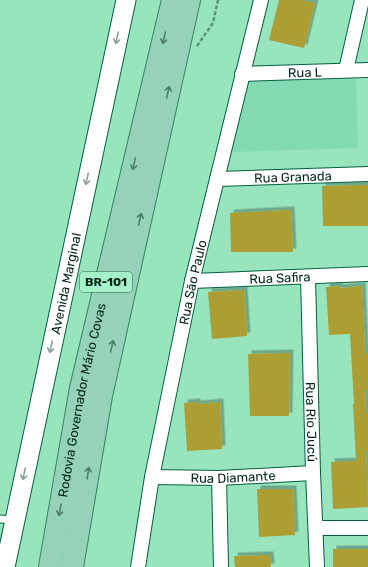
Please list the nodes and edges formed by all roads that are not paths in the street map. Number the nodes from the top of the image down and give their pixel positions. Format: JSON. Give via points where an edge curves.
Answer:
{"nodes":[{"id":1,"x":126,"y":0,"type":"edge"},
{"id":2,"x":173,"y":0,"type":"edge"},
{"id":3,"x":189,"y":0,"type":"edge"},
{"id":4,"x":261,"y":0,"type":"edge"},
{"id":5,"x":362,"y":0,"type":"edge"},
{"id":6,"x":346,"y":70,"type":"junction"},
{"id":7,"x":368,"y":70,"type":"edge"},
{"id":8,"x":242,"y":74,"type":"junction"},
{"id":9,"x":368,"y":174,"type":"edge"},
{"id":10,"x":217,"y":179,"type":"junction"},
{"id":11,"x":368,"y":274,"type":"edge"},
{"id":12,"x":308,"y":277,"type":"junction"},
{"id":13,"x":192,"y":281,"type":"junction"},
{"id":14,"x":313,"y":473,"type":"junction"},
{"id":15,"x":152,"y":478,"type":"junction"},
{"id":16,"x":219,"y":478,"type":"junction"},
{"id":17,"x":7,"y":520,"type":"edge"},
{"id":18,"x":316,"y":528,"type":"junction"},
{"id":19,"x":368,"y":528,"type":"edge"},
{"id":20,"x":5,"y":567,"type":"edge"},
{"id":21,"x":50,"y":567,"type":"edge"},
{"id":22,"x":72,"y":567,"type":"edge"},
{"id":23,"x":138,"y":567,"type":"edge"},
{"id":24,"x":221,"y":567,"type":"edge"},
{"id":25,"x":317,"y":567,"type":"edge"}],
"edges":[{"from":1,"to":17,"type":"street","name":"Avenida Marginal","one_way":true},
{"from":2,"to":21,"type":"main road","name":"Rodovia Governador Mário Covas","number":"BR-101","one_way":true,"via":[[81,388]]},
{"from":22,"to":3,"type":"main road","name":"Rodovia Governador Mário Covas","number":"BR-101","one_way":true,"via":[[101,396]]},
{"from":4,"to":8,"type":"street","name":"Rua São Paulo"},
{"from":5,"to":6,"type":"street"},
{"from":6,"to":7,"type":"street","name":"Rua L"},
{"from":6,"to":8,"type":"street","name":"Rua L"},
{"from":8,"to":10,"type":"street","name":"Rua São Paulo"},
{"from":9,"to":10,"type":"street","name":"Rua Granada"},
{"from":10,"to":13,"type":"street","name":"Rua São Paulo"},
{"from":11,"to":12,"type":"street","name":"Rua Safira"},
{"from":12,"to":13,"type":"street","name":"Rua Safira"},
{"from":12,"to":14,"type":"street","name":"Rua Rio Jucú"},
{"from":13,"to":15,"type":"street","name":"Rua São Paulo"},
{"from":14,"to":16,"type":"street","name":"Rua Diamante"},
{"from":14,"to":18,"type":"street","name":"Rua Rio Jucú"},
{"from":15,"to":16,"type":"street","name":"Rua Diamante"},
{"from":15,"to":23,"type":"street","name":"Rua São Paulo"},
{"from":16,"to":24,"type":"street"},
{"from":17,"to":20,"type":"street","name":"Avenida Marginal"},
{"from":18,"to":19,"type":"street"},
{"from":18,"to":25,"type":"street","name":"Rua Rio Jucú"}]}
